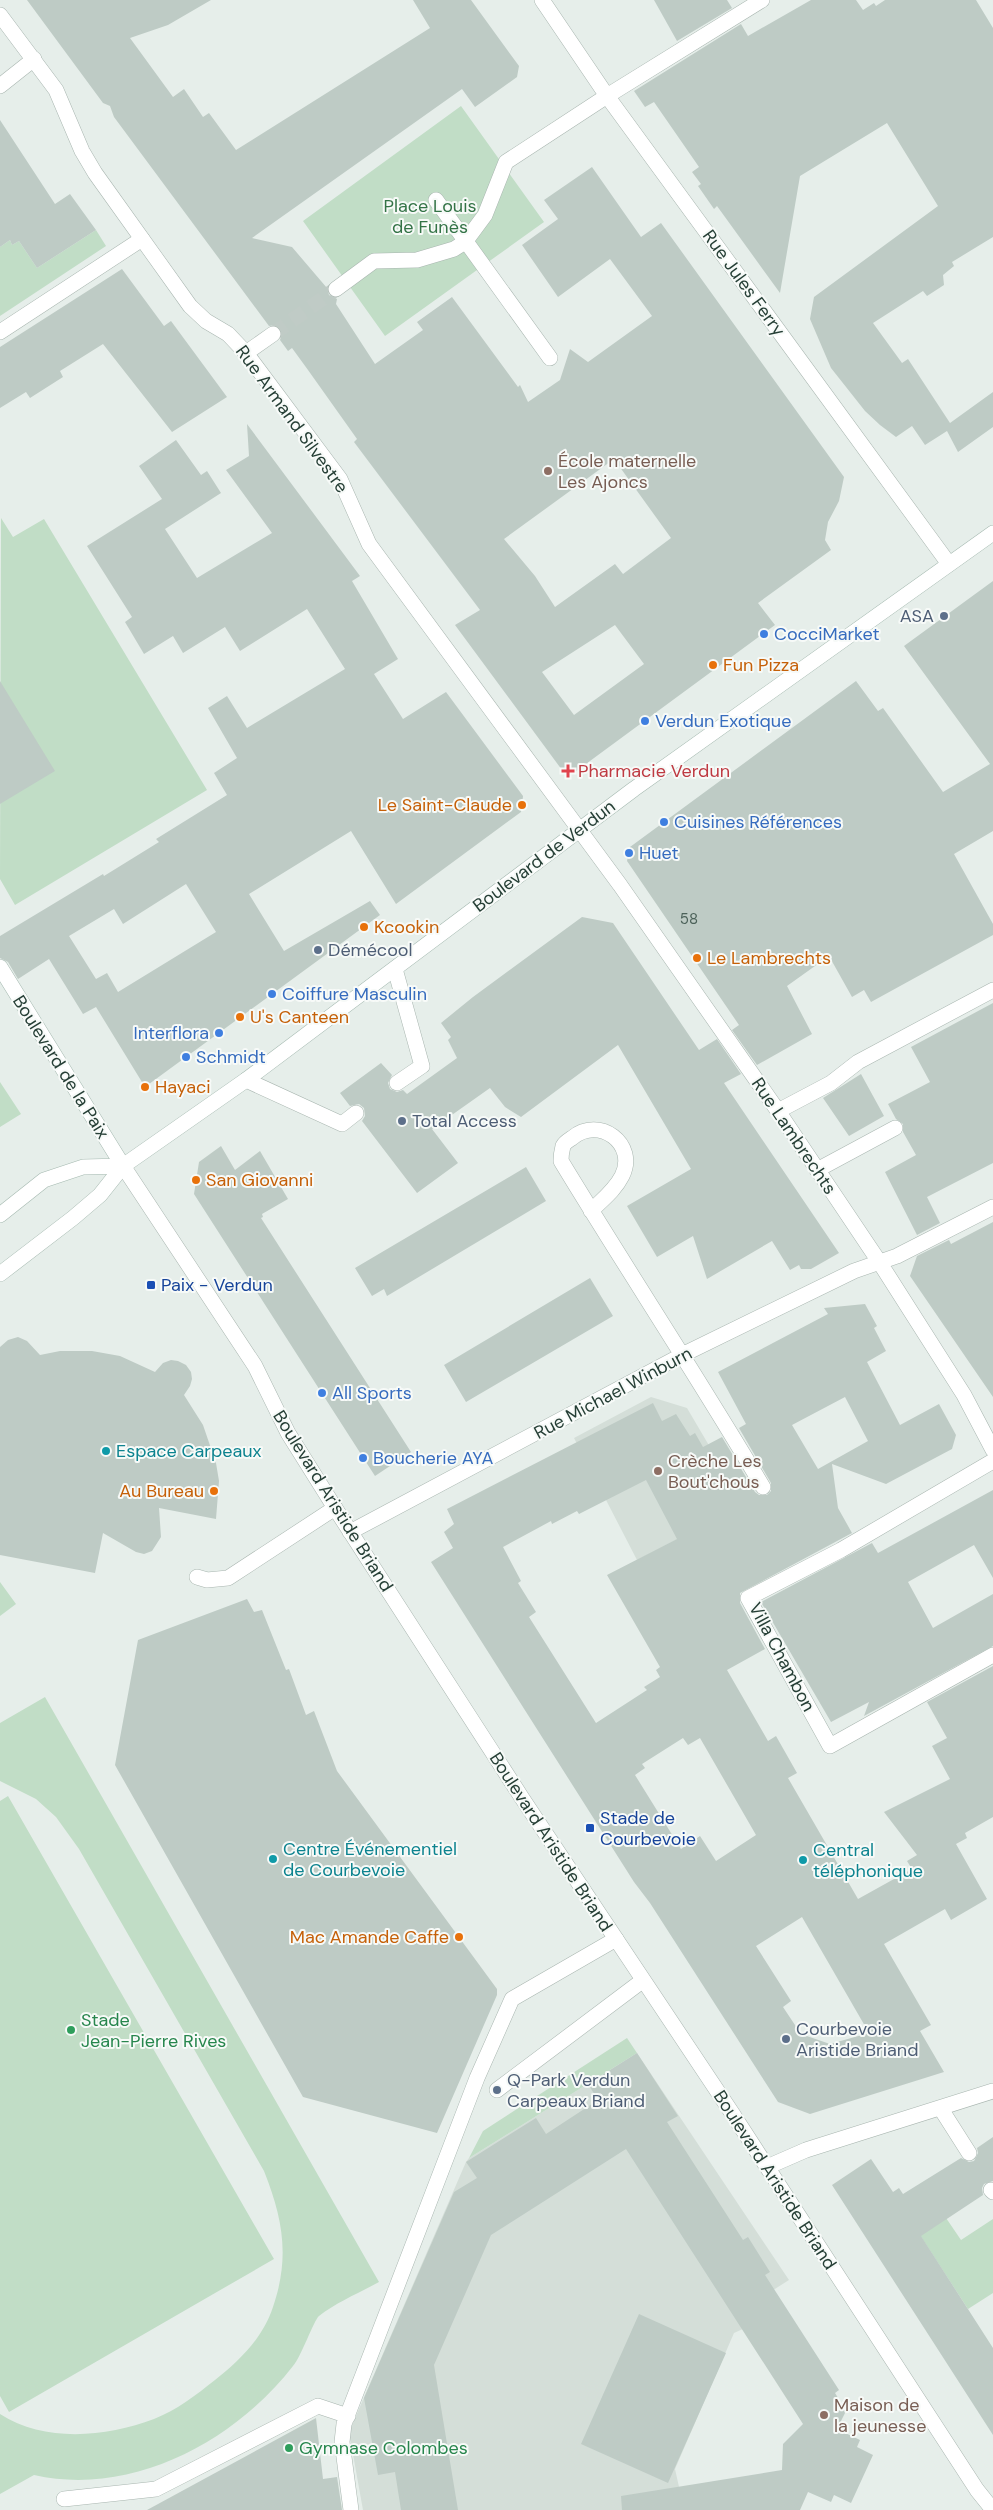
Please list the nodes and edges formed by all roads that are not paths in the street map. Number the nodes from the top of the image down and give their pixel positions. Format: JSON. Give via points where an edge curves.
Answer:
{"nodes":[{"id":1,"x":542,"y":0,"type":"edge"},
{"id":2,"x":762,"y":0,"type":"edge"},
{"id":3,"x":0,"y":15,"type":"edge"},
{"id":4,"x":34,"y":59,"type":"junction"},
{"id":5,"x":0,"y":86,"type":"edge"},
{"id":6,"x":607,"y":96,"type":"junction"},
{"id":7,"x":436,"y":200,"type":"dead end"},
{"id":8,"x":142,"y":239,"type":"junction"},
{"id":9,"x":465,"y":242,"type":"junction"},
{"id":10,"x":336,"y":289,"type":"tunnel mouth"},
{"id":11,"x":0,"y":332,"type":"edge"},
{"id":12,"x":272,"y":334,"type":"tunnel mouth"},
{"id":13,"x":246,"y":353,"type":"junction"},
{"id":14,"x":550,"y":358,"type":"dead end"},
{"id":15,"x":993,"y":533,"type":"edge"},
{"id":16,"x":949,"y":564,"type":"junction"},
{"id":17,"x":579,"y":830,"type":"junction"},
{"id":18,"x":0,"y":967,"type":"edge"},
{"id":19,"x":395,"y":969,"type":"junction"},
{"id":20,"x":993,"y":990,"type":"edge"},
{"id":21,"x":246,"y":1080,"type":"junction"},
{"id":22,"x":398,"y":1083,"type":"dead end"},
{"id":23,"x":778,"y":1112,"type":"junction"},
{"id":24,"x":356,"y":1113,"type":"dead end"},
{"id":25,"x":895,"y":1128,"type":"dead end"},
{"id":26,"x":123,"y":1166,"type":"junction"},
{"id":27,"x":816,"y":1170,"type":"junction"},
{"id":28,"x":993,"y":1207,"type":"edge"},
{"id":29,"x":591,"y":1211,"type":"junction"},
{"id":30,"x":0,"y":1215,"type":"edge"},
{"id":31,"x":880,"y":1263,"type":"junction"},
{"id":32,"x":0,"y":1274,"type":"edge"},
{"id":33,"x":684,"y":1354,"type":"junction"},
{"id":34,"x":993,"y":1450,"type":"edge"},
{"id":35,"x":993,"y":1461,"type":"edge"},
{"id":36,"x":764,"y":1487,"type":"dead end"},
{"id":37,"x":335,"y":1508,"type":"junction"},
{"id":38,"x":350,"y":1532,"type":"junction"},
{"id":39,"x":197,"y":1577,"type":"dead end"},
{"id":40,"x":993,"y":1655,"type":"edge"},
{"id":41,"x":616,"y":1940,"type":"junction"},
{"id":42,"x":642,"y":1981,"type":"junction"},
{"id":43,"x":497,"y":2090,"type":"dead end"},
{"id":44,"x":993,"y":2091,"type":"edge"},
{"id":45,"x":941,"y":2109,"type":"junction"},
{"id":46,"x":969,"y":2153,"type":"dead end"},
{"id":47,"x":767,"y":2167,"type":"junction"},
{"id":48,"x":348,"y":2416,"type":"junction"},
{"id":49,"x":64,"y":2499,"type":"dead end"},
{"id":50,"x":351,"y":2510,"type":"edge"},
{"id":51,"x":993,"y":2510,"type":"edge"}],
"edges":[{"from":1,"to":6,"type":"street","name":"Rue Jules Ferry"},
{"from":2,"to":6,"type":"street"},
{"from":3,"to":4,"type":"street","name":"Rue Armand Silvestre"},
{"from":4,"to":5,"type":"street"},
{"from":4,"to":8,"type":"street","name":"Rue Armand Silvestre","via":[[56,90],[95,173]]},
{"from":6,"to":9,"type":"street","via":[[506,162],[485,215]]},
{"from":6,"to":16,"type":"street","name":"Rue Jules Ferry"},
{"from":7,"to":9,"type":"street"},
{"from":8,"to":11,"type":"street"},
{"from":8,"to":13,"type":"street","name":"Rue Armand Silvestre","via":[[190,306],[206,321],[228,334]]},
{"from":9,"to":10,"type":"street","via":[[417,260],[374,261]]},
{"from":9,"to":14,"type":"street"},
{"from":12,"to":13,"type":"street"},
{"from":13,"to":17,"type":"street","name":"Rue Armand Silvestre","via":[[340,479],[369,544]]},
{"from":15,"to":16,"type":"street","name":"Boulevard de Verdun"},
{"from":16,"to":17,"type":"street","name":"Boulevard de Verdun"},
{"from":17,"to":19,"type":"street","name":"Boulevard de Verdun"},
{"from":17,"to":23,"type":"street","name":"Rue Lambrechts"},
{"from":18,"to":26,"type":"street","name":"Boulevard de la Paix"},
{"from":19,"to":21,"type":"street","name":"Boulevard de Verdun"},
{"from":19,"to":22,"type":"street","via":[[422,1066]]},
{"from":20,"to":23,"type":"street","via":[[858,1062],[831,1084]]},
{"from":21,"to":24,"type":"street","via":[[342,1124]]},
{"from":21,"to":26,"type":"street","name":"Boulevard de Verdun"},
{"from":23,"to":27,"type":"street","name":"Rue Lambrechts"},
{"from":25,"to":27,"type":"street"},
{"from":26,"to":30,"type":"street","via":[[83,1167],[44,1180]]},
{"from":26,"to":32,"type":"street","name":"Boulevard de Verdun","via":[[100,1195]]},
{"from":26,"to":37,"type":"street","name":"Boulevard Aristide Briand","via":[[255,1366],[288,1433]]},
{"from":27,"to":31,"type":"street","name":"Rue Lambrechts"},
{"from":28,"to":31,"type":"street","name":"Rue Michael Winburn"},
{"from":29,"to":29,"type":"street","via":[[560,1161],[564,1144],[576,1134],[604,1130],[617,1139],[625,1157],[623,1174],[612,1191]]},
{"from":29,"to":33,"type":"street"},
{"from":31,"to":33,"type":"street","name":"Rue Michael Winburn","via":[[854,1271]]},
{"from":31,"to":34,"type":"street","name":"Rue Lambrechts","via":[[964,1395]]},
{"from":33,"to":36,"type":"street"},
{"from":33,"to":38,"type":"street","name":"Rue Michael Winburn"},
{"from":35,"to":40,"type":"street","name":"Villa Chambon","via":[[841,1550],[748,1598],[830,1746]]},
{"from":37,"to":38,"type":"street","name":"Boulevard Aristide Briand"},
{"from":37,"to":39,"type":"street","via":[[228,1578],[207,1580]]},
{"from":38,"to":41,"type":"street","name":"Boulevard Aristide Briand"},
{"from":41,"to":42,"type":"street","name":"Boulevard Aristide Briand"},
{"from":41,"to":48,"type":"street","via":[[512,1999],[477,2078]]},
{"from":42,"to":43,"type":"street"},
{"from":42,"to":47,"type":"street","name":"Boulevard Aristide Briand"},
{"from":44,"to":45,"type":"street"},
{"from":45,"to":46,"type":"street"},
{"from":45,"to":47,"type":"street","via":[[806,2150]]},
{"from":47,"to":51,"type":"street","name":"Boulevard Aristide Briand"},
{"from":48,"to":49,"type":"street","via":[[318,2406],[156,2489]]},
{"from":48,"to":50,"type":"street","via":[[342,2442]]}]}
